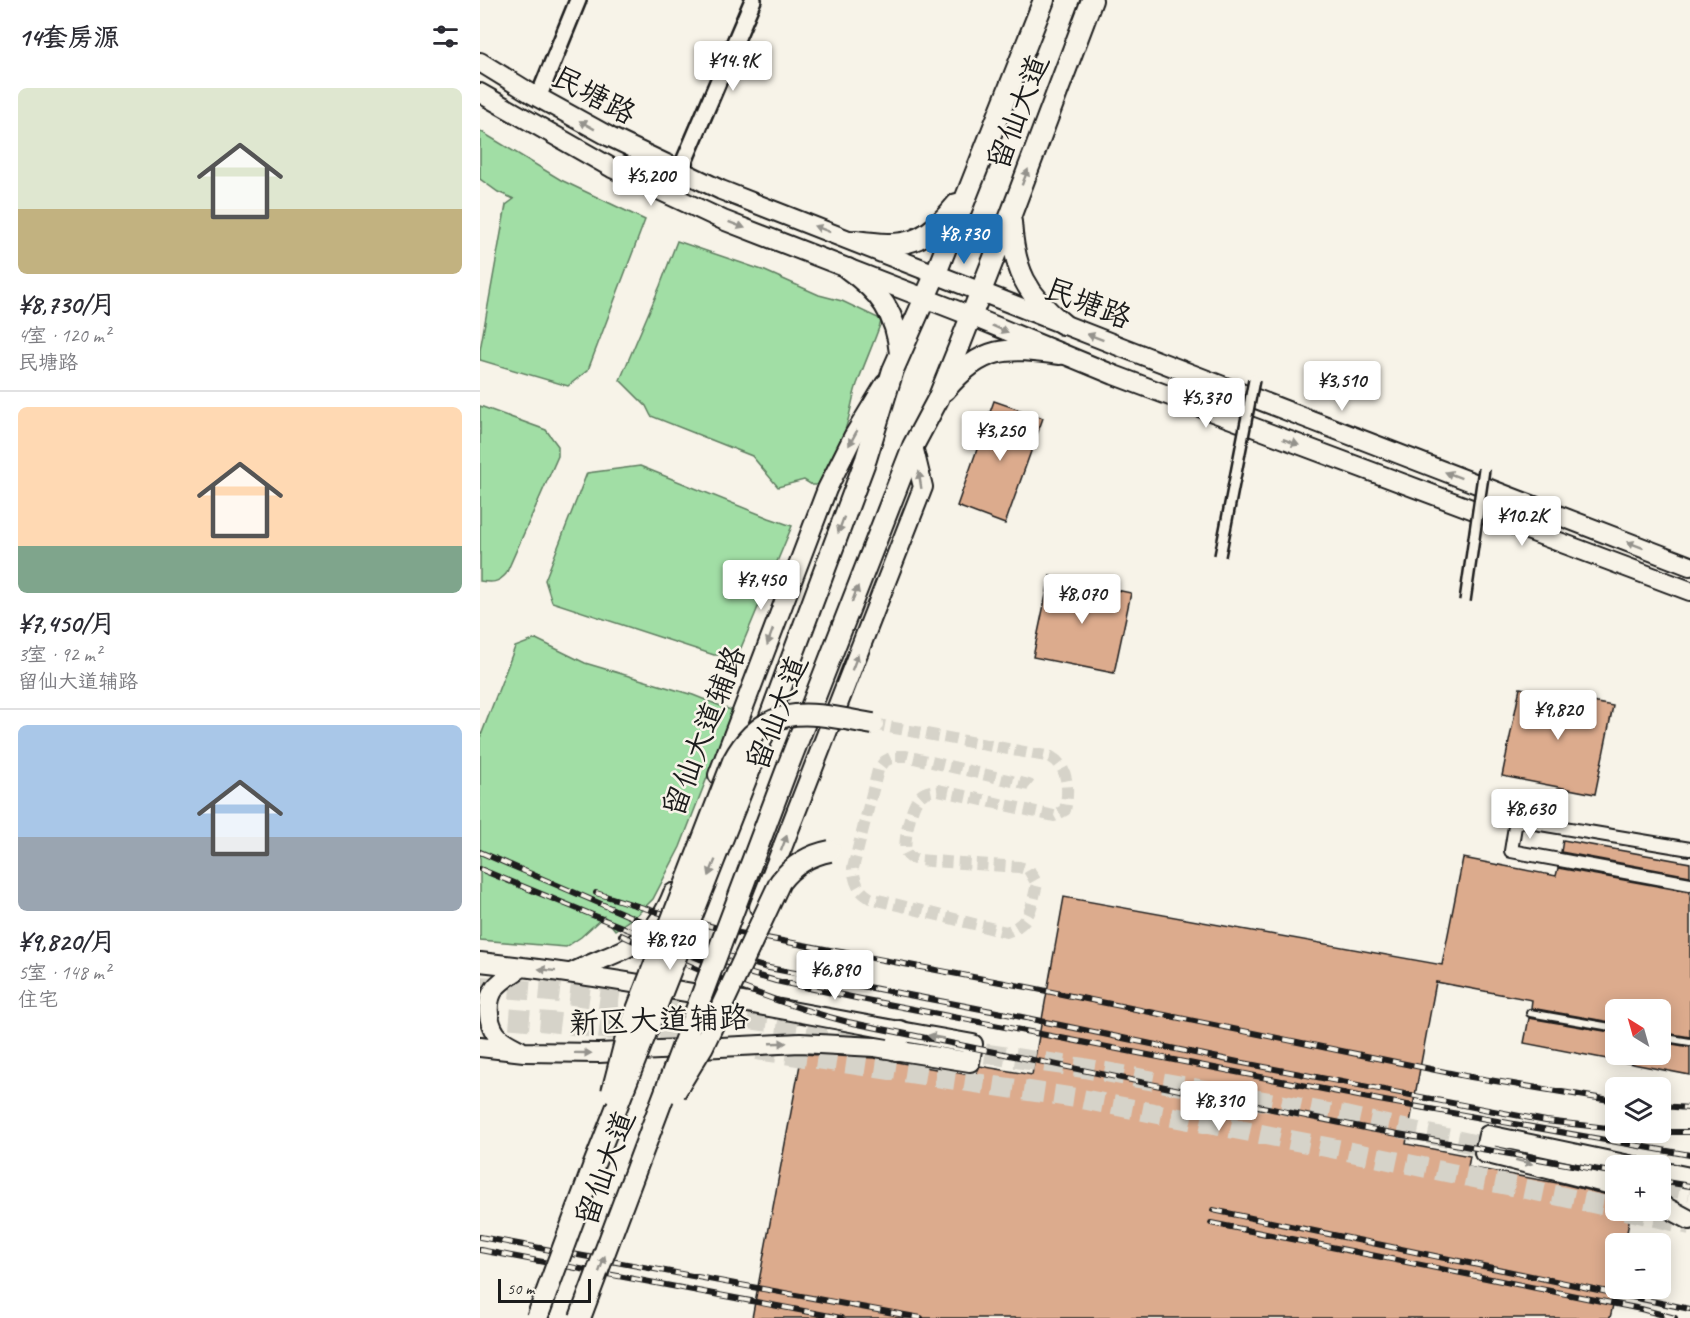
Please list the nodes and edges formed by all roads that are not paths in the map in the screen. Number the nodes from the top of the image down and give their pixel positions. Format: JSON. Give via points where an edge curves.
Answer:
{"nodes":[{"id":1,"x":578,"y":0,"type":"edge"},
{"id":2,"x":753,"y":0,"type":"edge"},
{"id":3,"x":1044,"y":0,"type":"edge"},
{"id":4,"x":1092,"y":0,"type":"edge"},
{"id":5,"x":480,"y":62,"type":"edge"},
{"id":6,"x":480,"y":93,"type":"edge"},
{"id":7,"x":538,"y":98,"type":"junction"},
{"id":8,"x":681,"y":171,"type":"junction"},
{"id":9,"x":972,"y":178,"type":"junction"},
{"id":10,"x":1010,"y":218,"type":"junction"},
{"id":11,"x":855,"y":241,"type":"junction"},
{"id":12,"x":848,"y":269,"type":"junction"},
{"id":13,"x":936,"y":273,"type":"junction"},
{"id":14,"x":980,"y":290,"type":"junction"},
{"id":15,"x":925,"y":299,"type":"junction"},
{"id":16,"x":971,"y":316,"type":"junction"},
{"id":17,"x":1063,"y":324,"type":"junction"},
{"id":18,"x":1124,"y":348,"type":"junction"},
{"id":19,"x":1060,"y":354,"type":"junction"},
{"id":20,"x":897,"y":362,"type":"junction"},
{"id":21,"x":1114,"y":375,"type":"junction"},
{"id":22,"x":1254,"y":380,"type":"dead end"},
{"id":23,"x":938,"y":399,"type":"junction"},
{"id":24,"x":913,"y":446,"type":"junction"},
{"id":25,"x":1484,"y":469,"type":"dead end"},
{"id":26,"x":1220,"y":556,"type":"dead end"},
{"id":27,"x":1690,"y":566,"type":"edge"},
{"id":28,"x":1690,"y":591,"type":"edge"},
{"id":29,"x":1465,"y":601,"type":"dead end"},
{"id":30,"x":873,"y":724,"type":"tunnel mouth"},
{"id":31,"x":1690,"y":849,"type":"edge"},
{"id":32,"x":830,"y":851,"type":"dead end"},
{"id":33,"x":1690,"y":884,"type":"edge"},
{"id":34,"x":480,"y":962,"type":"edge"},
{"id":35,"x":522,"y":967,"type":"junction"},
{"id":36,"x":571,"y":973,"type":"junction"},
{"id":37,"x":764,"y":1005,"type":"junction"},
{"id":38,"x":1530,"y":1013,"type":"dead end"},
{"id":39,"x":1605,"y":1027,"type":"edge"},
{"id":40,"x":1671,"y":1038,"type":"edge"},
{"id":41,"x":1690,"y":1042,"type":"edge"},
{"id":42,"x":480,"y":1047,"type":"edge"},
{"id":43,"x":525,"y":1052,"type":"junction"},
{"id":44,"x":649,"y":1136,"type":"junction"},
{"id":45,"x":1605,"y":1160,"type":"edge"},
{"id":46,"x":594,"y":1167,"type":"junction"},
{"id":47,"x":1671,"y":1173,"type":"edge"},
{"id":48,"x":1690,"y":1177,"type":"edge"},
{"id":49,"x":1605,"y":1183,"type":"edge"},
{"id":50,"x":1671,"y":1210,"type":"edge"},
{"id":51,"x":1690,"y":1220,"type":"edge"},
{"id":52,"x":537,"y":1318,"type":"edge"},
{"id":53,"x":580,"y":1318,"type":"edge"}],
"edges":[{"from":1,"to":7,"type":"street"},
{"from":2,"to":8,"type":"street"},
{"from":3,"to":9,"type":"main road","name":"留仙大道"},
{"from":10,"to":4,"type":"main road","name":"留仙大道","one_way":true},
{"from":5,"to":7,"type":"main road","name":"民塘路"},
{"from":6,"to":12,"type":"main road","name":"民塘路","one_way":true,"via":[[612,168],[723,220]]},
{"from":8,"to":7,"type":"main road","name":"民塘路","one_way":true},
{"from":11,"to":8,"type":"main road","name":"民塘路","one_way":true},
{"from":9,"to":11,"type":"main road","via":[[946,217],[921,238],[895,245]]},
{"from":9,"to":13,"type":"main road","name":"留仙大道"},
{"from":10,"to":14,"type":"main road","name":"留仙大道"},
{"from":10,"to":17,"type":"main road","via":[[1014,252],[1025,284]]},
{"from":11,"to":13,"type":"main road","name":"民塘路"},
{"from":12,"to":15,"type":"main road","name":"民塘路"},
{"from":12,"to":20,"type":"main road","via":[[869,284],[888,309],[898,337]]},
{"from":13,"to":14,"type":"main road","name":"民塘路"},
{"from":13,"to":15,"type":"main road","name":"留仙大道"},
{"from":14,"to":16,"type":"main road","name":"留仙大道"},
{"from":14,"to":17,"type":"main road","name":"民塘路"},
{"from":15,"to":16,"type":"main road","name":"民塘路"},
{"from":15,"to":20,"type":"main road","name":"留仙大道"},
{"from":16,"to":19,"type":"main road","name":"民塘路","one_way":true},
{"from":16,"to":23,"type":"main road","name":"留仙大道"},
{"from":18,"to":17,"type":"main road","name":"民塘路","one_way":true},
{"from":18,"to":21,"type":"main road"},
{"from":27,"to":18,"type":"main road","name":"民塘路","one_way":true},
{"from":19,"to":21,"type":"main road","name":"民塘路"},
{"from":19,"to":23,"type":"main road","via":[[1014,349],[986,356],[952,382]]},
{"from":20,"to":36,"type":"main road","name":"留仙大道辅路","one_way":true,"via":[[853,437],[816,516],[668,907],[656,927],[638,942]]},
{"from":20,"to":46,"type":"main road","name":"留仙大道","one_way":true,"bridge":true,"via":[[866,459],[756,754]]},
{"from":21,"to":28,"type":"main road","name":"民塘路","one_way":true},
{"from":22,"to":26,"type":"street","bridge":true},
{"from":23,"to":24,"type":"main road","name":"留仙大道"},
{"from":37,"to":24,"type":"main road","one_way":true,"via":[[738,987],[737,965],[923,487]]},
{"from":44,"to":24,"type":"main road","name":"留仙大道","one_way":true,"bridge":true},
{"from":25,"to":29,"type":"street","bridge":true},
{"from":30,"to":46,"type":"main road","bridge":true,"via":[[820,715],[788,716],[766,723],[741,748],[626,1038]]},
{"from":31,"to":33,"type":"street","via":[[1516,820],[1511,852]]},
{"from":32,"to":44,"type":"main road","bridge":true,"via":[[803,860],[780,882],[703,1046]]},
{"from":34,"to":35,"type":"main road","name":"新区大道辅路"},
{"from":36,"to":35,"type":"main road","name":"新区大道辅路","one_way":true},
{"from":35,"to":43,"type":"main road","via":[[495,988],[488,1005],[496,1034]]},
{"from":36,"to":37,"type":"main road","name":"新区大道辅路"},
{"from":43,"to":37,"type":"main road","name":"新区大道辅路","one_way":true,"via":[[598,1053],[898,1041]]},
{"from":38,"to":39,"type":"lane"},
{"from":40,"to":41,"type":"lane"},
{"from":42,"to":43,"type":"main road","name":"新区大道辅路"},
{"from":53,"to":44,"type":"main road","name":"留仙大道","one_way":true,"bridge":true},
{"from":45,"to":49,"type":"main road","one_way":true,"via":[[1488,1135],[1484,1153]]},
{"from":46,"to":52,"type":"main road","name":"留仙大道","bridge":true},
{"from":47,"to":48,"type":"main road"},
{"from":50,"to":51,"type":"main road"}]}
